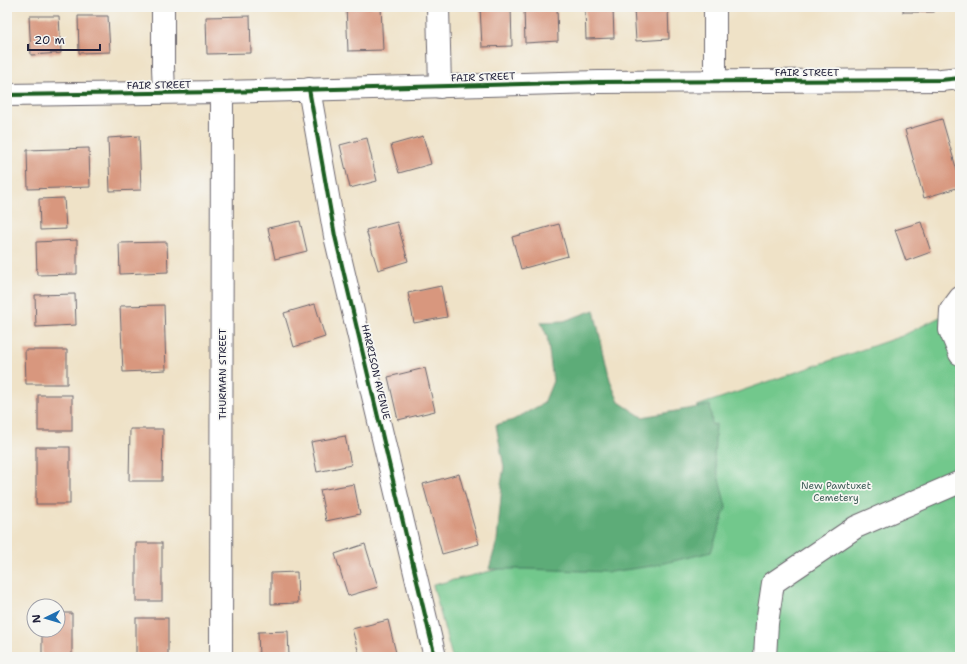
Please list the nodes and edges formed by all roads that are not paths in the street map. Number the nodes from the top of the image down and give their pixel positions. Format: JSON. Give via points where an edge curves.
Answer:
{"nodes":[{"id":1,"x":163,"y":7,"type":"edge"},
{"id":2,"x":438,"y":7,"type":"edge"},
{"id":3,"x":714,"y":7,"type":"edge"},
{"id":4,"x":960,"y":78,"type":"edge"},
{"id":5,"x":715,"y":81,"type":"junction"},
{"id":6,"x":440,"y":87,"type":"junction"},
{"id":7,"x":309,"y":89,"type":"junction"},
{"id":8,"x":164,"y":92,"type":"junction"},
{"id":9,"x":222,"y":92,"type":"junction"},
{"id":10,"x":7,"y":95,"type":"edge"},
{"id":11,"x":960,"y":298,"type":"edge"},
{"id":12,"x":960,"y":354,"type":"edge"},
{"id":13,"x":960,"y":482,"type":"edge"},
{"id":14,"x":221,"y":657,"type":"edge"},
{"id":15,"x":435,"y":657,"type":"edge"},
{"id":16,"x":766,"y":657,"type":"edge"}],
"edges":[{"from":1,"to":8,"type":"street"},
{"from":2,"to":6,"type":"street"},
{"from":3,"to":5,"type":"street"},
{"from":4,"to":5,"type":"street","name":"FAIR STREET"},
{"from":5,"to":6,"type":"street","name":"FAIR STREET"},
{"from":6,"to":7,"type":"street","name":"FAIR STREET"},
{"from":7,"to":9,"type":"street","name":"FAIR STREET"},
{"from":7,"to":15,"type":"street","name":"HARRISON AVENUE","via":[[335,236]]},
{"from":8,"to":9,"type":"street","name":"FAIR STREET"},
{"from":8,"to":10,"type":"street","name":"FAIR STREET"},
{"from":9,"to":14,"type":"street","name":"THURMAN STREET"},
{"from":11,"to":12,"type":"street","via":[[951,310],[950,330]]},
{"from":13,"to":16,"type":"street","via":[[856,527],[773,582],[767,623]]}]}
